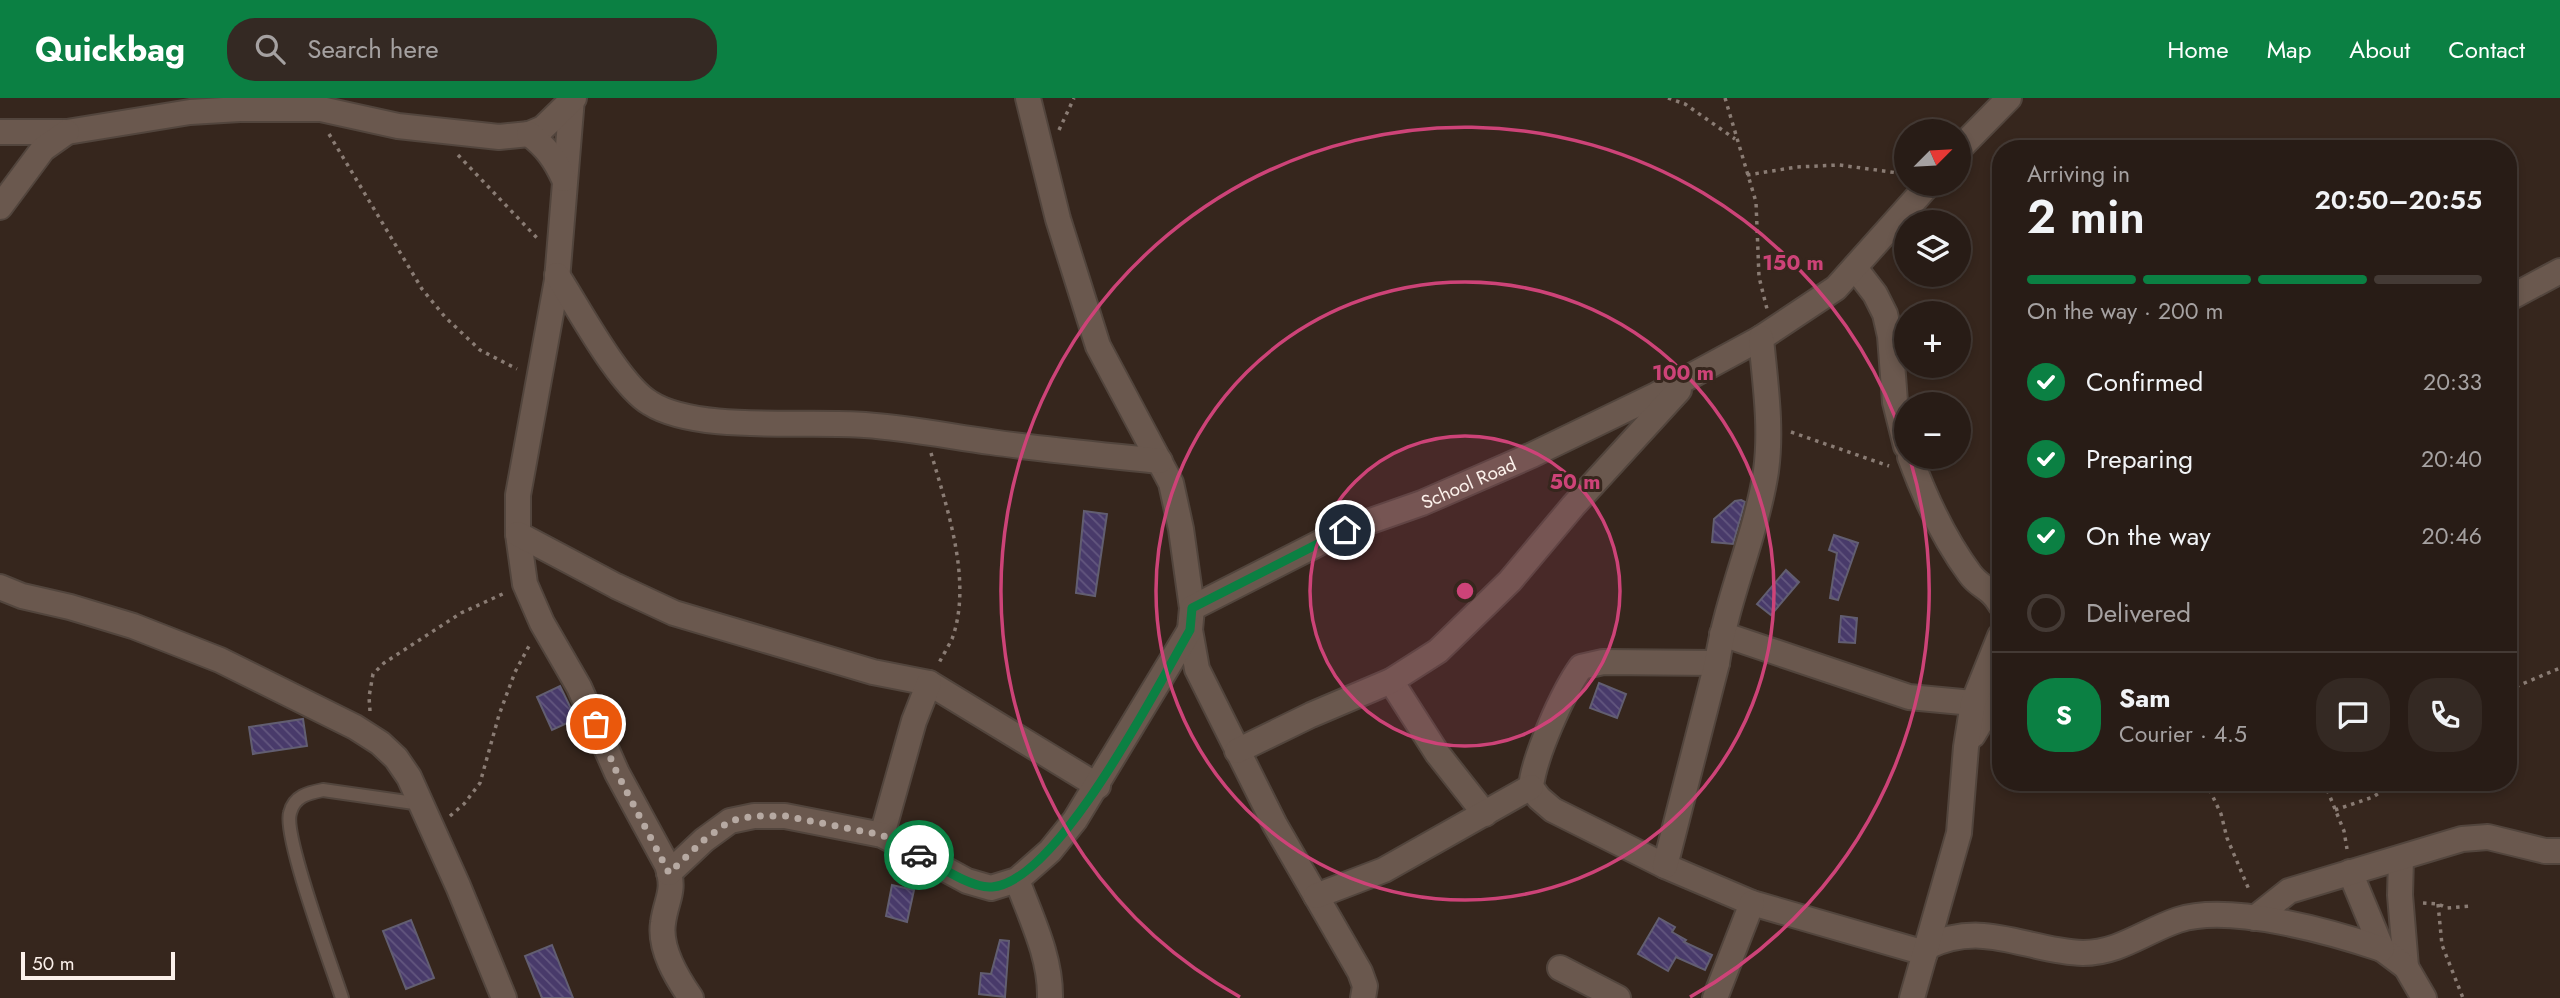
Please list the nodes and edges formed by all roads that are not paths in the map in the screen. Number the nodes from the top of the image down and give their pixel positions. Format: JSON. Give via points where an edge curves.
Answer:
{"nodes":[{"id":1,"x":573,"y":98,"type":"edge"},
{"id":2,"x":1028,"y":98,"type":"edge"},
{"id":3,"x":2009,"y":98,"type":"edge"},
{"id":4,"x":317,"y":105,"type":"edge"},
{"id":5,"x":0,"y":132,"type":"edge"},
{"id":6,"x":67,"y":132,"type":"junction"},
{"id":7,"x":528,"y":134,"type":"junction"},
{"id":8,"x":1971,"y":137,"type":"edge"},
{"id":9,"x":564,"y":179,"type":"junction"},
{"id":10,"x":1918,"y":196,"type":"edge"},
{"id":11,"x":0,"y":207,"type":"edge"},
{"id":12,"x":558,"y":267,"type":"junction"},
{"id":13,"x":1855,"y":268,"type":"junction"},
{"id":14,"x":2560,"y":271,"type":"edge"},
{"id":15,"x":2517,"y":294,"type":"edge"},
{"id":16,"x":1766,"y":335,"type":"junction"},
{"id":17,"x":1694,"y":374,"type":"junction"},
{"id":18,"x":1894,"y":392,"type":"edge"},
{"id":19,"x":1160,"y":461,"type":"junction"},
{"id":20,"x":1914,"y":469,"type":"edge"},
{"id":21,"x":518,"y":534,"type":"junction"},
{"id":22,"x":0,"y":587,"type":"edge"},
{"id":23,"x":1992,"y":590,"type":"edge"},
{"id":24,"x":1191,"y":619,"type":"junction"},
{"id":25,"x":1722,"y":634,"type":"junction"},
{"id":26,"x":1992,"y":656,"type":"edge"},
{"id":27,"x":1717,"y":663,"type":"junction"},
{"id":28,"x":1391,"y":681,"type":"junction"},
{"id":29,"x":929,"y":683,"type":"junction"},
{"id":30,"x":1973,"y":703,"type":"junction"},
{"id":31,"x":1992,"y":703,"type":"edge"},
{"id":32,"x":1966,"y":747,"type":"junction"},
{"id":33,"x":1237,"y":751,"type":"junction"},
{"id":34,"x":1098,"y":786,"type":"junction"},
{"id":35,"x":1531,"y":787,"type":"junction"},
{"id":36,"x":422,"y":804,"type":"junction"},
{"id":37,"x":1485,"y":814,"type":"junction"},
{"id":38,"x":882,"y":835,"type":"junction"},
{"id":39,"x":2560,"y":851,"type":"edge"},
{"id":40,"x":2401,"y":858,"type":"junction"},
{"id":41,"x":1665,"y":866,"type":"junction"},
{"id":42,"x":2350,"y":872,"type":"junction"},
{"id":43,"x":669,"y":873,"type":"junction"},
{"id":44,"x":1017,"y":880,"type":"junction"},
{"id":45,"x":1316,"y":897,"type":"junction"},
{"id":46,"x":1752,"y":903,"type":"junction"},
{"id":47,"x":2257,"y":916,"type":"junction"},
{"id":48,"x":2382,"y":949,"type":"junction"},
{"id":49,"x":1926,"y":950,"type":"junction"},
{"id":50,"x":2406,"y":967,"type":"junction"},
{"id":51,"x":1560,"y":968,"type":"dead end"},
{"id":52,"x":342,"y":998,"type":"edge"},
{"id":53,"x":503,"y":998,"type":"edge"},
{"id":54,"x":691,"y":998,"type":"edge"},
{"id":55,"x":1050,"y":998,"type":"edge"},
{"id":56,"x":1364,"y":998,"type":"edge"},
{"id":57,"x":1618,"y":998,"type":"edge"},
{"id":58,"x":1715,"y":998,"type":"edge"},
{"id":59,"x":1912,"y":998,"type":"edge"},
{"id":60,"x":2424,"y":998,"type":"edge"}],
"edges":[{"from":1,"to":7,"type":"street","via":[[543,128]]},
{"from":1,"to":9,"type":"street"},
{"from":2,"to":19,"type":"street","via":[[1058,219],[1098,346]]},
{"from":3,"to":8,"type":"street"},
{"from":4,"to":6,"type":"street","via":[[190,113]]},
{"from":4,"to":7,"type":"street","via":[[434,131],[499,137]]},
{"from":5,"to":6,"type":"street"},
{"from":6,"to":11,"type":"street","via":[[43,149]]},
{"from":7,"to":9,"type":"street","via":[[544,146]]},
{"from":9,"to":12,"type":"street"},
{"from":10,"to":13,"type":"street","name":"School Road"},
{"from":12,"to":19,"type":"street","via":[[630,386],[648,403],[669,413],[730,422],[819,422],[925,430]]},
{"from":12,"to":21,"type":"street","via":[[518,495]]},
{"from":13,"to":16,"type":"street","name":"School Road","via":[[1836,288]]},
{"from":13,"to":18,"type":"street","via":[[1885,314]]},
{"from":14,"to":15,"type":"street"},
{"from":16,"to":17,"type":"street","name":"School Road"},
{"from":16,"to":25,"type":"street","via":[[1766,471]]},
{"from":17,"to":24,"type":"street","name":"School Road","via":[[1532,456],[1345,530]]},
{"from":17,"to":28,"type":"street","via":[[1510,581],[1438,651]]},
{"from":19,"to":24,"type":"street","via":[[1171,483],[1181,529]]},
{"from":20,"to":23,"type":"street","via":[[1961,562],[1976,582]]},
{"from":21,"to":29,"type":"street","via":[[674,613],[873,672]]},
{"from":21,"to":43,"type":"street","via":[[526,584],[542,622],[579,687]]},
{"from":22,"to":36,"type":"street","via":[[133,626],[220,660],[355,727],[396,758]]},
{"from":24,"to":33,"type":"street","via":[[1197,669]]},
{"from":24,"to":34,"type":"street"},
{"from":25,"to":27,"type":"street"},
{"from":25,"to":30,"type":"street","via":[[1909,697]]},
{"from":26,"to":30,"type":"street"},
{"from":27,"to":35,"type":"street","via":[[1603,662],[1581,667],[1552,725]]},
{"from":27,"to":41,"type":"street"},
{"from":28,"to":33,"type":"street"},
{"from":28,"to":37,"type":"street","via":[[1437,753]]},
{"from":29,"to":34,"type":"street"},
{"from":29,"to":38,"type":"street"},
{"from":30,"to":32,"type":"street"},
{"from":31,"to":32,"type":"street"},
{"from":32,"to":49,"type":"street","via":[[1959,833]]},
{"from":33,"to":45,"type":"street"},
{"from":34,"to":44,"type":"street","via":[[1050,851]]},
{"from":35,"to":37,"type":"street"},
{"from":35,"to":41,"type":"street","via":[[1553,810]]},
{"from":36,"to":52,"type":"lane","via":[[323,790],[295,800],[289,815],[294,850]]},
{"from":36,"to":53,"type":"street"},
{"from":37,"to":45,"type":"street","via":[[1384,870]]},
{"from":38,"to":43,"type":"street","via":[[785,816],[754,816],[730,821]]},
{"from":38,"to":44,"type":"street","via":[[967,881],[991,888]]},
{"from":39,"to":40,"type":"street","via":[[2545,852],[2488,837],[2462,839]]},
{"from":40,"to":42,"type":"street"},
{"from":40,"to":50,"type":"street"},
{"from":41,"to":46,"type":"street"},
{"from":42,"to":47,"type":"street","via":[[2289,891]]},
{"from":42,"to":48,"type":"street"},
{"from":43,"to":54,"type":"street","via":[[671,899],[663,937],[666,952]]},
{"from":44,"to":55,"type":"street","via":[[1045,956]]},
{"from":45,"to":56,"type":"street","via":[[1360,972]]},
{"from":46,"to":49,"type":"street"},
{"from":46,"to":58,"type":"street"},
{"from":47,"to":48,"type":"street"},
{"from":47,"to":49,"type":"street","via":[[2181,919],[2101,952],[2081,953],[1966,934],[1944,939]]},
{"from":48,"to":50,"type":"street"},
{"from":49,"to":59,"type":"street"},
{"from":50,"to":60,"type":"street"},
{"from":51,"to":57,"type":"street"}]}
